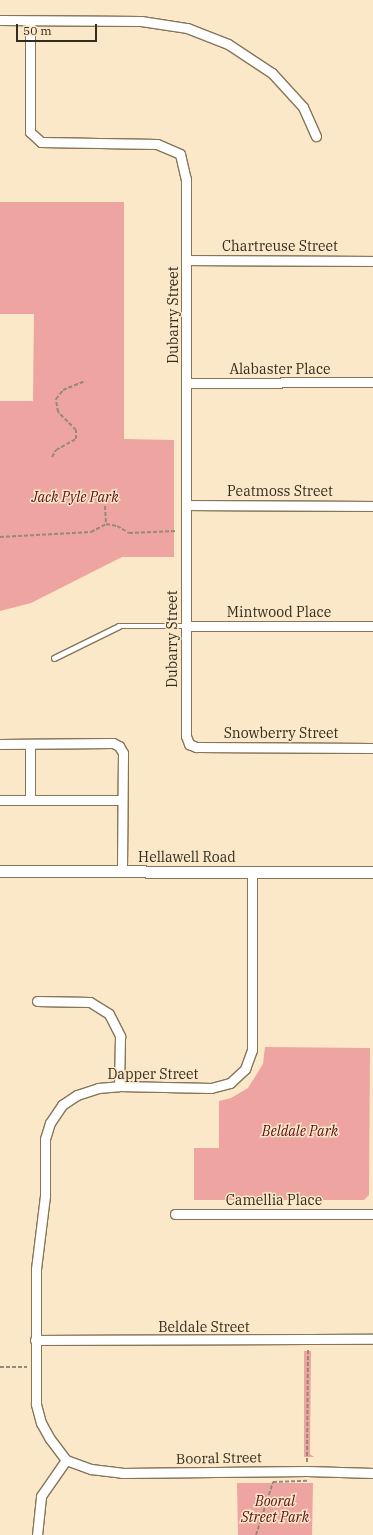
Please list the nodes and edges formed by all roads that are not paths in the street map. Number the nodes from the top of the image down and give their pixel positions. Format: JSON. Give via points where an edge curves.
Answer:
{"nodes":[{"id":1,"x":0,"y":20,"type":"edge"},
{"id":2,"x":30,"y":21,"type":"junction"},
{"id":3,"x":316,"y":136,"type":"dead end"},
{"id":4,"x":186,"y":260,"type":"junction"},
{"id":5,"x":373,"y":261,"type":"edge"},
{"id":6,"x":373,"y":382,"type":"edge"},
{"id":7,"x":187,"y":383,"type":"junction"},
{"id":8,"x":186,"y":505,"type":"junction"},
{"id":9,"x":373,"y":506,"type":"edge"},
{"id":10,"x":186,"y":626,"type":"junction"},
{"id":11,"x":373,"y":626,"type":"edge"},
{"id":12,"x":54,"y":658,"type":"dead end"},
{"id":13,"x":0,"y":744,"type":"edge"},
{"id":14,"x":30,"y":744,"type":"junction"},
{"id":15,"x":189,"y":744,"type":"joint"},
{"id":16,"x":373,"y":748,"type":"edge"},
{"id":17,"x":0,"y":800,"type":"edge"},
{"id":18,"x":30,"y":800,"type":"junction"},
{"id":19,"x":122,"y":800,"type":"junction"},
{"id":20,"x":0,"y":871,"type":"edge"},
{"id":21,"x":122,"y":872,"type":"junction"},
{"id":22,"x":252,"y":872,"type":"junction"},
{"id":23,"x":373,"y":872,"type":"edge"},
{"id":24,"x":37,"y":1001,"type":"dead end"},
{"id":25,"x":119,"y":1086,"type":"junction"},
{"id":26,"x":175,"y":1214,"type":"dead end"},
{"id":27,"x":373,"y":1214,"type":"edge"},
{"id":28,"x":373,"y":1339,"type":"edge"},
{"id":29,"x":35,"y":1340,"type":"junction"},
{"id":30,"x":66,"y":1460,"type":"junction"},
{"id":31,"x":373,"y":1473,"type":"edge"},
{"id":32,"x":37,"y":1535,"type":"edge"}],
"edges":[{"from":1,"to":2,"type":"street"},
{"from":2,"to":3,"type":"street","via":[[141,21],[187,28],[228,44],[272,73],[303,107]]},
{"from":2,"to":4,"type":"street","name":"Dubarry Street","via":[[30,132],[41,142],[157,144],[180,154],[186,179]]},
{"from":4,"to":5,"type":"street","name":"Chartreuse Street"},
{"from":4,"to":7,"type":"street","name":"Dubarry Street"},
{"from":6,"to":7,"type":"street","name":"Alabaster Place"},
{"from":7,"to":8,"type":"street","name":"Dubarry Street"},
{"from":8,"to":9,"type":"street","name":"Peatmoss Street"},
{"from":8,"to":10,"type":"street","name":"Dubarry Street"},
{"from":10,"to":11,"type":"street","name":"Mintwood Place"},
{"from":10,"to":12,"type":"lane","via":[[119,626]]},
{"from":10,"to":15,"type":"street","name":"Dubarry Street","via":[[186,736]]},
{"from":13,"to":14,"type":"street"},
{"from":14,"to":18,"type":"street"},
{"from":14,"to":19,"type":"street","via":[[119,746],[123,752]]},
{"from":15,"to":16,"type":"street","name":"Snowberry Street","via":[[196,747]]},
{"from":17,"to":18,"type":"street"},
{"from":18,"to":19,"type":"street"},
{"from":19,"to":21,"type":"street"},
{"from":20,"to":21,"type":"street","name":"Hellawell Road"},
{"from":21,"to":22,"type":"street","name":"Hellawell Road"},
{"from":22,"to":23,"type":"street","name":"Hellawell Road"},
{"from":22,"to":25,"type":"street","name":"Dapper Street","via":[[252,1050],[245,1069],[230,1083],[211,1088]]},
{"from":24,"to":25,"type":"street","via":[[90,1002],[109,1014],[120,1036]]},
{"from":25,"to":29,"type":"street","name":"Dapper Street","via":[[98,1088],[77,1095],[62,1105],[50,1123],[45,1140],[45,1196],[36,1269]]},
{"from":26,"to":27,"type":"street","name":"Camellia Place"},
{"from":28,"to":29,"type":"street","name":"Beldale Street"},
{"from":29,"to":30,"type":"street","name":"Dapper Street","via":[[36,1404],[41,1423]]},
{"from":30,"to":31,"type":"street","name":"Booral Street","via":[[91,1469],[122,1473]]},
{"from":30,"to":32,"type":"street","via":[[41,1496]]}]}
